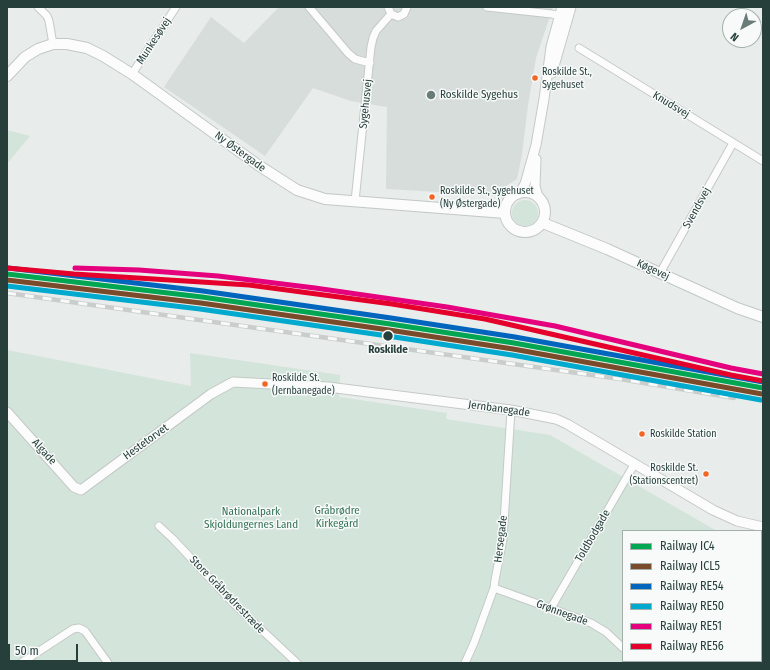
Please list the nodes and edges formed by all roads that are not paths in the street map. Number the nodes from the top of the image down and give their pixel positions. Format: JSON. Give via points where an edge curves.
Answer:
{"nodes":[{"id":1,"x":38,"y":7,"type":"edge"},
{"id":2,"x":176,"y":7,"type":"edge"},
{"id":3,"x":309,"y":7,"type":"edge"},
{"id":4,"x":407,"y":7,"type":"edge"},
{"id":5,"x":487,"y":7,"type":"edge"},
{"id":6,"x":571,"y":7,"type":"edge"},
{"id":7,"x":390,"y":10,"type":"edge"},
{"id":8,"x":563,"y":14,"type":"edge"},
{"id":9,"x":53,"y":44,"type":"junction"},
{"id":10,"x":579,"y":48,"type":"dead end"},
{"id":11,"x":370,"y":63,"type":"junction"},
{"id":12,"x":132,"y":74,"type":"junction"},
{"id":13,"x":7,"y":76,"type":"edge"},
{"id":14,"x":733,"y":143,"type":"junction"},
{"id":15,"x":536,"y":145,"type":"junction"},
{"id":16,"x":763,"y":161,"type":"edge"},
{"id":17,"x":518,"y":194,"type":"junction"},
{"id":18,"x":538,"y":197,"type":"junction"},
{"id":19,"x":355,"y":201,"type":"junction"},
{"id":20,"x":505,"y":213,"type":"junction"},
{"id":21,"x":543,"y":222,"type":"junction"},
{"id":22,"x":660,"y":273,"type":"junction"},
{"id":23,"x":763,"y":317,"type":"edge"},
{"id":24,"x":212,"y":394,"type":"joint"},
{"id":25,"x":511,"y":410,"type":"junction"},
{"id":26,"x":7,"y":412,"type":"edge"},
{"id":27,"x":635,"y":463,"type":"junction"},
{"id":28,"x":81,"y":490,"type":"joint"},
{"id":29,"x":159,"y":526,"type":"dead end"},
{"id":30,"x":756,"y":527,"type":"edge"},
{"id":31,"x":494,"y":588,"type":"junction"},
{"id":32,"x":550,"y":608,"type":"junction"},
{"id":33,"x":622,"y":647,"type":"edge"},
{"id":34,"x":21,"y":663,"type":"edge"},
{"id":35,"x":108,"y":663,"type":"edge"},
{"id":36,"x":297,"y":663,"type":"edge"},
{"id":37,"x":465,"y":663,"type":"edge"}],
"edges":[{"from":1,"to":9,"type":"street","via":[[49,20]]},
{"from":2,"to":12,"type":"street","name":"Munkesøvej"},
{"from":3,"to":11,"type":"street","via":[[348,53]]},
{"from":4,"to":7,"type":"street","via":[[406,12],[400,17],[395,17]]},
{"from":5,"to":8,"type":"street"},
{"from":6,"to":8,"type":"street"},
{"from":7,"to":11,"type":"street","name":"Sygehusvej","via":[[373,38]]},
{"from":8,"to":15,"type":"street","via":[[551,47]]},
{"from":9,"to":12,"type":"main road","name":"Ny Østergade","via":[[86,48]]},
{"from":9,"to":13,"type":"main road","name":"Ny Østergade","via":[[25,57]]},
{"from":10,"to":14,"type":"street","name":"Knudsvej"},
{"from":11,"to":19,"type":"street","name":"Sygehusvej"},
{"from":12,"to":19,"type":"main road","name":"Ny Østergade","via":[[297,190],[325,199]]},
{"from":14,"to":16,"type":"street","name":"Knudsvej"},
{"from":14,"to":22,"type":"street","name":"Svendsvej"},
{"from":15,"to":17,"type":"street","via":[[525,184]]},
{"from":15,"to":18,"type":"street","via":[[535,186]]},
{"from":17,"to":18,"type":"main road","via":[[526,192]]},
{"from":17,"to":20,"type":"main road","via":[[509,200]]},
{"from":18,"to":21,"type":"main road","via":[[545,209]]},
{"from":19,"to":20,"type":"main road","name":"Ny Østergade"},
{"from":20,"to":21,"type":"main road","via":[[510,226],[520,232],[534,230]]},
{"from":21,"to":22,"type":"main road","name":"Køgevej"},
{"from":22,"to":23,"type":"main road","name":"Køgevej"},
{"from":24,"to":25,"type":"street","name":"Jernbanegade","via":[[233,382],[301,385]]},
{"from":24,"to":28,"type":"street","name":"Hestetorvet"},
{"from":25,"to":27,"type":"street","name":"Jernbanegade","via":[[556,419]]},
{"from":25,"to":31,"type":"street","name":"Hersegade","via":[[503,539]]},
{"from":26,"to":28,"type":"street","name":"Algade","via":[[74,487]]},
{"from":27,"to":30,"type":"street","name":"Jernbanegade","via":[[713,510]]},
{"from":27,"to":32,"type":"street","name":"Toldbodgade"},
{"from":29,"to":36,"type":"street","name":"Store Gråbrødrestræde","via":[[233,604]]},
{"from":31,"to":32,"type":"street","name":"Grønnegade"},
{"from":31,"to":37,"type":"street","name":"Hersegade"},
{"from":32,"to":33,"type":"street","name":"Grønnegade","via":[[595,625]]},
{"from":34,"to":35,"type":"street","via":[[73,629],[79,628],[85,631]]}]}
